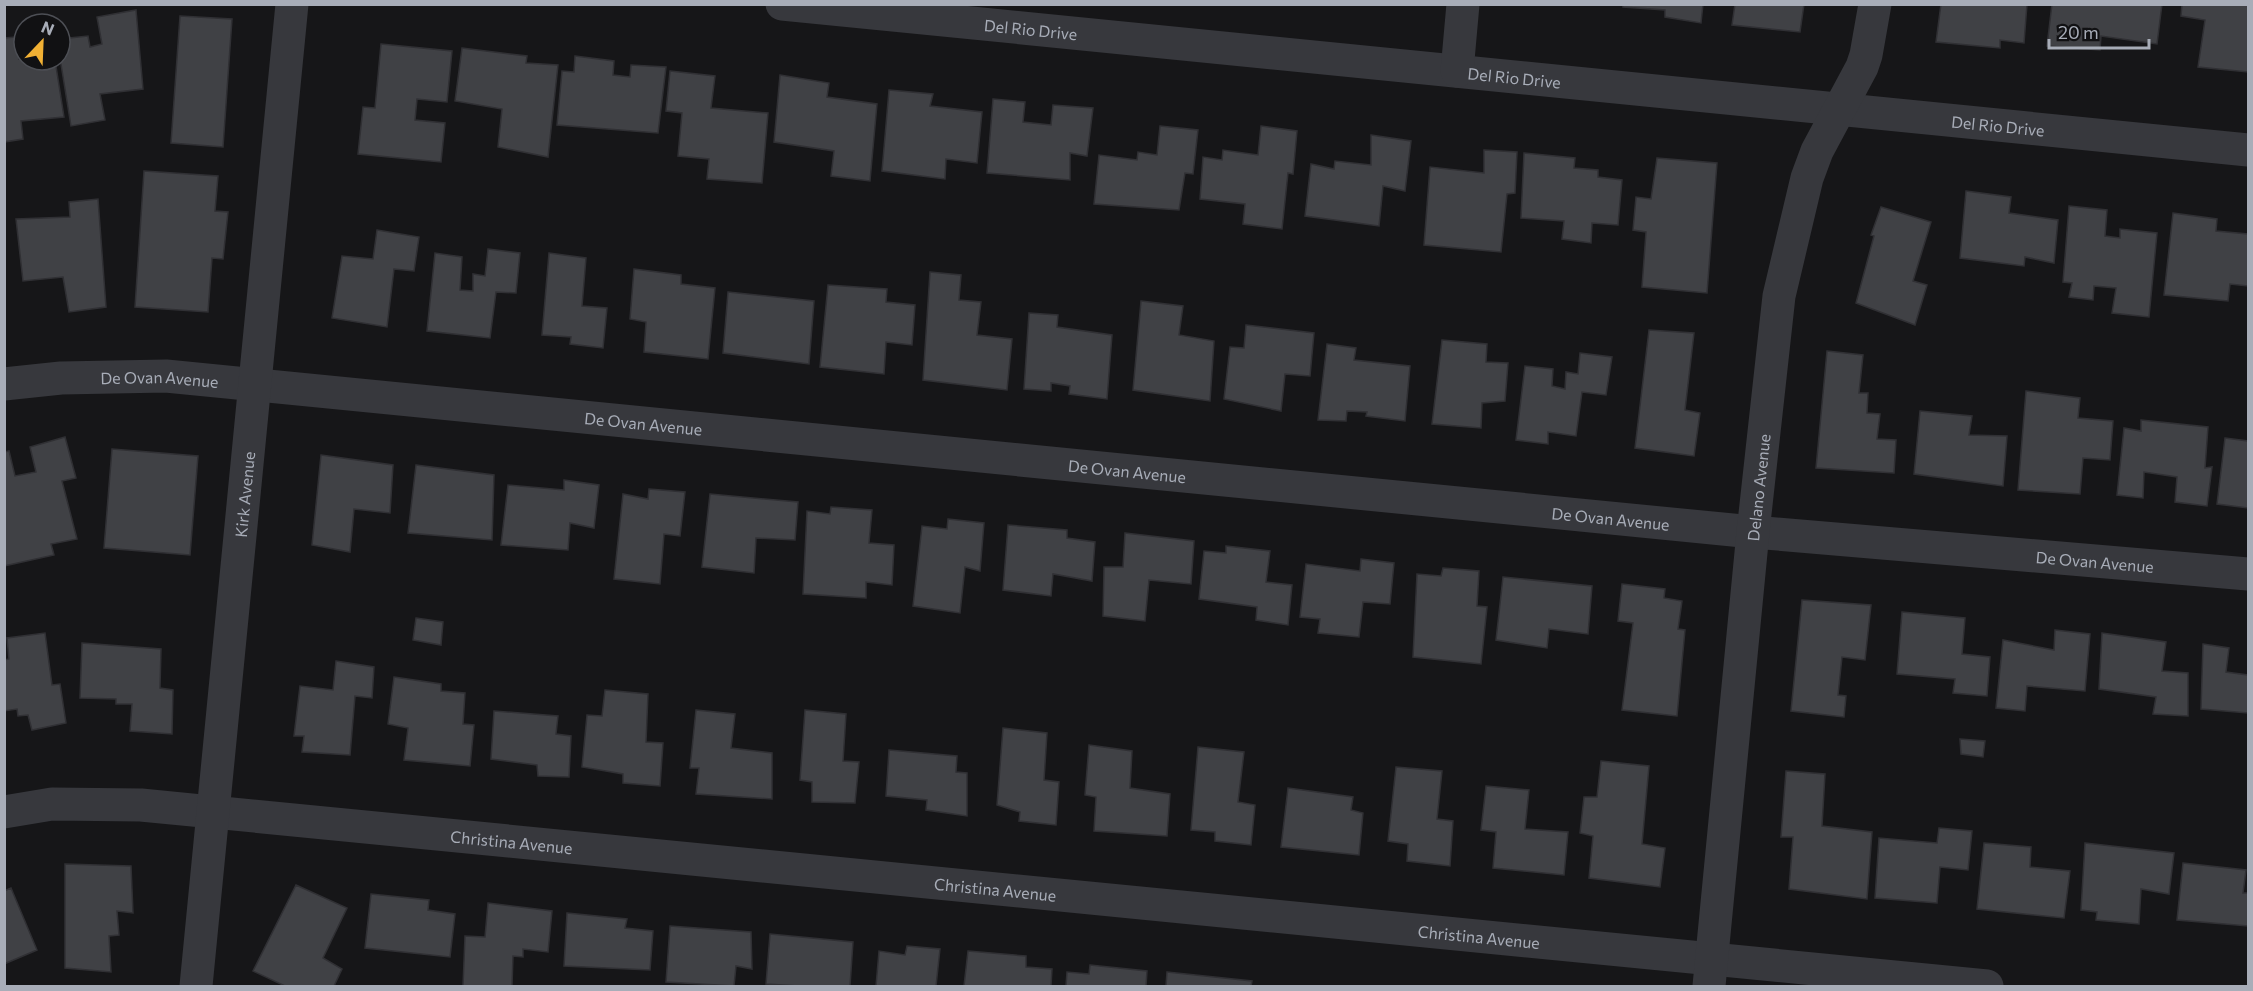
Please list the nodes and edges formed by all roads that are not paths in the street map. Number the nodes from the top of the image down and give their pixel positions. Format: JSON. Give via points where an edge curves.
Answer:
{"nodes":[{"id":1,"x":292,"y":4,"type":"edge"},
{"id":2,"x":782,"y":4,"type":"edge"},
{"id":3,"x":1463,"y":4,"type":"edge"},
{"id":4,"x":1875,"y":4,"type":"edge"},
{"id":5,"x":1457,"y":71,"type":"junction"},
{"id":6,"x":1838,"y":108,"type":"junction"},
{"id":7,"x":2248,"y":150,"type":"edge"},
{"id":8,"x":4,"y":384,"type":"edge"},
{"id":9,"x":256,"y":385,"type":"junction"},
{"id":10,"x":1753,"y":531,"type":"junction"},
{"id":11,"x":2248,"y":574,"type":"edge"},
{"id":12,"x":4,"y":812,"type":"edge"},
{"id":13,"x":213,"y":812,"type":"junction"},
{"id":14,"x":1711,"y":973,"type":"edge"},
{"id":15,"x":196,"y":987,"type":"edge"},
{"id":16,"x":1987,"y":987,"type":"edge"}],
"edges":[{"from":1,"to":9,"type":"street","name":"Kirk Avenue"},
{"from":2,"to":5,"type":"street","name":"Del Rio Drive"},
{"from":3,"to":5,"type":"street"},
{"from":4,"to":6,"type":"street","name":"Delano Avenue","via":[[1862,67]]},
{"from":5,"to":6,"type":"street","name":"Del Rio Drive"},
{"from":6,"to":7,"type":"street","name":"Del Rio Drive"},
{"from":6,"to":10,"type":"street","name":"Delano Avenue","via":[[1807,178],[1779,296]]},
{"from":8,"to":9,"type":"street","name":"De Ovan Avenue","via":[[61,378],[166,376]]},
{"from":9,"to":10,"type":"street","name":"De Ovan Avenue"},
{"from":9,"to":13,"type":"street","name":"Kirk Avenue"},
{"from":10,"to":11,"type":"street","name":"De Ovan Avenue"},
{"from":10,"to":14,"type":"street","name":"Delano Avenue"},
{"from":12,"to":13,"type":"street","name":"Christina Avenue","via":[[52,804],[95,804]]},
{"from":13,"to":14,"type":"street","name":"Christina Avenue"},
{"from":13,"to":15,"type":"street","name":"Kirk Avenue"},
{"from":14,"to":16,"type":"street","name":"Christina Avenue"}]}
